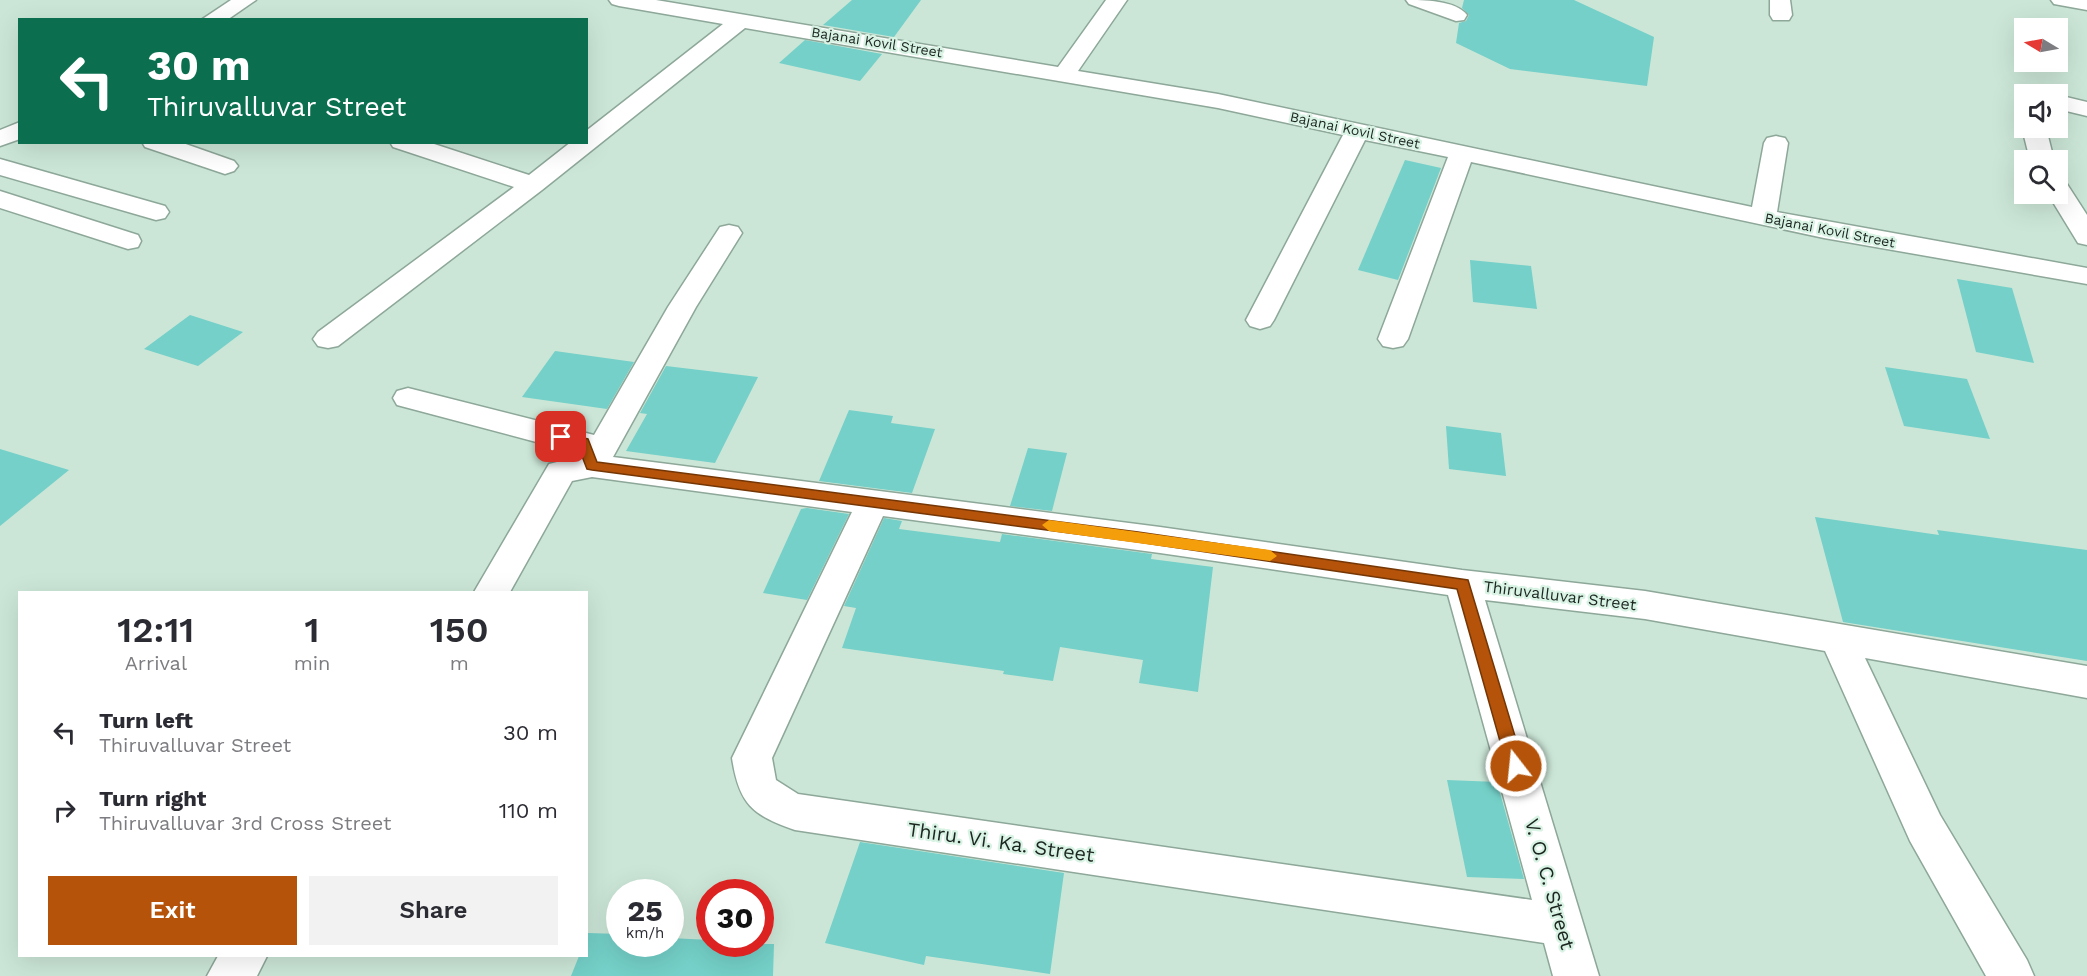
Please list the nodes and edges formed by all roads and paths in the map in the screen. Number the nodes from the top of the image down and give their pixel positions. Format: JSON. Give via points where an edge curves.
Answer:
{"nodes":[{"id":1,"x":246,"y":0,"type":"edge"},
{"id":2,"x":619,"y":0,"type":"edge"},
{"id":3,"x":1117,"y":0,"type":"edge"},
{"id":4,"x":1416,"y":0,"type":"edge"},
{"id":5,"x":2061,"y":0,"type":"edge"},
{"id":6,"x":2087,"y":4,"type":"edge"},
{"id":7,"x":1456,"y":15,"type":"dead end"},
{"id":8,"x":214,"y":18,"type":"edge"},
{"id":9,"x":741,"y":20,"type":"junction"},
{"id":10,"x":1065,"y":73,"type":"junction"},
{"id":11,"x":2068,"y":104,"type":"edge"},
{"id":12,"x":2087,"y":109,"type":"edge"},
{"id":13,"x":18,"y":130,"type":"edge"},
{"id":14,"x":1358,"y":130,"type":"junction"},
{"id":15,"x":0,"y":139,"type":"edge"},
{"id":16,"x":588,"y":141,"type":"edge"},
{"id":17,"x":1776,"y":143,"type":"dead end"},
{"id":18,"x":160,"y":144,"type":"edge"},
{"id":19,"x":408,"y":144,"type":"edge"},
{"id":20,"x":585,"y":144,"type":"edge"},
{"id":21,"x":1462,"y":153,"type":"junction"},
{"id":22,"x":225,"y":166,"type":"dead end"},
{"id":23,"x":0,"y":167,"type":"edge"},
{"id":24,"x":533,"y":185,"type":"junction"},
{"id":25,"x":0,"y":199,"type":"edge"},
{"id":26,"x":2067,"y":204,"type":"edge"},
{"id":27,"x":156,"y":212,"type":"dead end"},
{"id":28,"x":1763,"y":217,"type":"junction"},
{"id":29,"x":729,"y":233,"type":"dead end"},
{"id":30,"x":2087,"y":237,"type":"edge"},
{"id":31,"x":128,"y":241,"type":"dead end"},
{"id":32,"x":2087,"y":276,"type":"edge"},
{"id":33,"x":1260,"y":320,"type":"dead end"},
{"id":34,"x":328,"y":339,"type":"dead end"},
{"id":35,"x":1393,"y":339,"type":"dead end"},
{"id":36,"x":408,"y":398,"type":"dead end"},
{"id":37,"x":592,"y":466,"type":"junction"},
{"id":38,"x":873,"y":502,"type":"junction"},
{"id":39,"x":1462,"y":584,"type":"junction"},
{"id":40,"x":493,"y":591,"type":"edge"},
{"id":41,"x":1838,"y":640,"type":"junction"},
{"id":42,"x":2087,"y":682,"type":"edge"},
{"id":43,"x":1562,"y":925,"type":"junction"},
{"id":44,"x":244,"y":957,"type":"edge"},
{"id":45,"x":230,"y":976,"type":"edge"},
{"id":46,"x":1576,"y":976,"type":"edge"},
{"id":47,"x":2011,"y":976,"type":"edge"}],
"edges":[{"from":1,"to":8,"type":"street"},
{"from":2,"to":9,"type":"street","name":"Bajanai Kovil Street"},
{"from":3,"to":10,"type":"street"},
{"from":4,"to":7,"type":"street"},
{"from":5,"to":6,"type":"street"},
{"from":9,"to":10,"type":"street","name":"Bajanai Kovil Street"},
{"from":9,"to":16,"type":"street"},
{"from":10,"to":14,"type":"street","name":"Bajanai Kovil Street"},
{"from":11,"to":12,"type":"street"},
{"from":13,"to":15,"type":"street"},
{"from":14,"to":21,"type":"street","name":"Bajanai Kovil Street"},
{"from":14,"to":33,"type":"street"},
{"from":17,"to":28,"type":"street"},
{"from":18,"to":22,"type":"street"},
{"from":19,"to":24,"type":"street"},
{"from":20,"to":24,"type":"street"},
{"from":21,"to":28,"type":"street","name":"Bajanai Kovil Street"},
{"from":21,"to":35,"type":"street"},
{"from":23,"to":27,"type":"street"},
{"from":24,"to":34,"type":"street"},
{"from":25,"to":31,"type":"street"},
{"from":26,"to":30,"type":"street"},
{"from":28,"to":32,"type":"street","name":"Bajanai Kovil Street"},
{"from":29,"to":37,"type":"street","via":[[681,307]]},
{"from":36,"to":37,"type":"street","via":[[583,443]]},
{"from":37,"to":38,"type":"street","name":"Thiruvalluvar Street"},
{"from":37,"to":40,"type":"street","name":"Thiruvalluvar Street","via":[[561,472]]},
{"from":38,"to":39,"type":"street","name":"Thiruvalluvar Street"},
{"from":38,"to":43,"type":"street","name":"Thiru. Vi. Ka. Street","via":[[752,758],[756,784],[766,800],[795,812]]},
{"from":39,"to":41,"type":"street","name":"Thiruvalluvar Street","via":[[1645,605]]},
{"from":39,"to":43,"type":"street","name":"V. O. C. Street"},
{"from":41,"to":42,"type":"street","name":"Thiruvalluvar Street"},
{"from":41,"to":47,"type":"street","via":[[1925,828]]},
{"from":43,"to":46,"type":"street","name":"V. O. C. Street"},
{"from":44,"to":45,"type":"street"}]}
